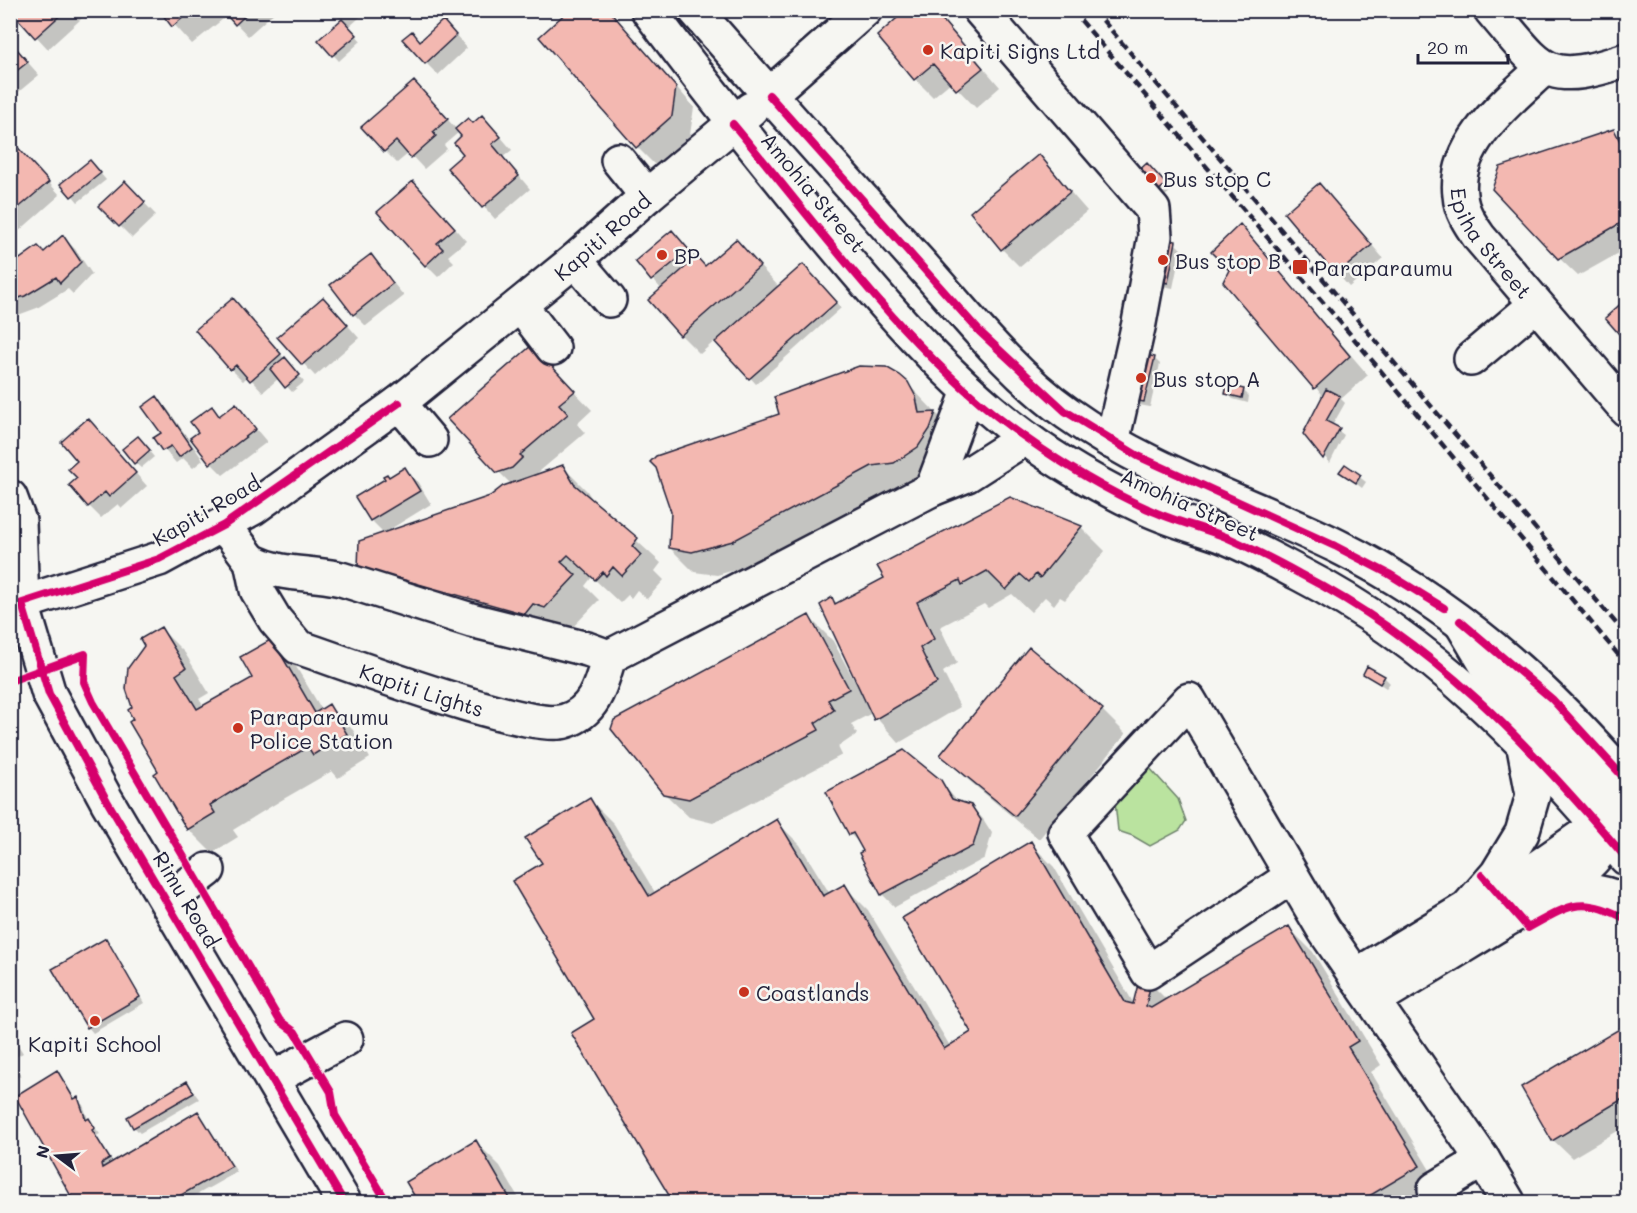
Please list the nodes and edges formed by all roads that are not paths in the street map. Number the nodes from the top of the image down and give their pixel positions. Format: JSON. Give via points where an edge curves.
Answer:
{"nodes":[{"id":1,"x":648,"y":10,"type":"edge"},
{"id":2,"x":695,"y":10,"type":"edge"},
{"id":3,"x":980,"y":10,"type":"edge"},
{"id":4,"x":1491,"y":10,"type":"edge"},
{"id":5,"x":859,"y":13,"type":"edge"},
{"id":6,"x":1626,"y":62,"type":"edge"},
{"id":7,"x":1544,"y":68,"type":"junction"},
{"id":8,"x":769,"y":95,"type":"junction"},
{"id":9,"x":734,"y":124,"type":"junction"},
{"id":10,"x":618,"y":160,"type":"dead end"},
{"id":11,"x":647,"y":196,"type":"junction"},
{"id":12,"x":575,"y":260,"type":"junction"},
{"id":13,"x":609,"y":300,"type":"dead end"},
{"id":14,"x":1535,"y":304,"type":"junction"},
{"id":15,"x":520,"y":305,"type":"junction"},
{"id":16,"x":553,"y":348,"type":"dead end"},
{"id":17,"x":1471,"y":359,"type":"dead end"},
{"id":18,"x":969,"y":392,"type":"junction"},
{"id":19,"x":399,"y":403,"type":"junction"},
{"id":20,"x":1626,"y":409,"type":"edge"},
{"id":21,"x":1025,"y":438,"type":"junction"},
{"id":22,"x":430,"y":440,"type":"dead end"},
{"id":23,"x":1112,"y":442,"type":"junction"},
{"id":24,"x":932,"y":489,"type":"junction"},
{"id":25,"x":10,"y":497,"type":"edge"},
{"id":26,"x":224,"y":525,"type":"junction"},
{"id":27,"x":251,"y":561,"type":"junction"},
{"id":28,"x":16,"y":606,"type":"edge"},
{"id":29,"x":1460,"y":621,"type":"junction"},
{"id":30,"x":609,"y":657,"type":"junction"},
{"id":31,"x":1523,"y":742,"type":"junction"},
{"id":32,"x":1626,"y":780,"type":"edge"},
{"id":33,"x":1614,"y":836,"type":"edge"},
{"id":34,"x":208,"y":870,"type":"dead end"},
{"id":35,"x":1291,"y":877,"type":"junction"},
{"id":36,"x":167,"y":901,"type":"junction"},
{"id":37,"x":1538,"y":902,"type":"junction"},
{"id":38,"x":1626,"y":902,"type":"edge"},
{"id":39,"x":1467,"y":909,"type":"junction"},
{"id":40,"x":1365,"y":988,"type":"junction"},
{"id":41,"x":346,"y":1038,"type":"dead end"},
{"id":42,"x":273,"y":1078,"type":"junction"},
{"id":43,"x":1484,"y":1160,"type":"junction"},
{"id":44,"x":1435,"y":1190,"type":"dead end"},
{"id":45,"x":344,"y":1203,"type":"edge"},
{"id":46,"x":1508,"y":1203,"type":"edge"}],
"edges":[{"from":1,"to":9,"type":"main road","name":"Amohia Street"},
{"from":2,"to":8,"type":"main road","name":"Amohia Street"},
{"from":3,"to":23,"type":"main road","via":[[1153,210],[1151,258]]},
{"from":4,"to":7,"type":"main road"},
{"from":5,"to":8,"type":"main road","name":"Kapiti Road"},
{"from":6,"to":7,"type":"main road","via":[[1578,74]]},
{"from":7,"to":14,"type":"main road","name":"Epiha Street","via":[[1474,141],[1460,175],[1465,215]]},
{"from":8,"to":9,"type":"main road","name":"Kapiti Road"},
{"from":8,"to":23,"type":"main road","name":"Amohia Street","via":[[1001,354],[1065,411]]},
{"from":9,"to":11,"type":"main road","name":"Kapiti Road"},
{"from":9,"to":18,"type":"main road","name":"Amohia Street","via":[[882,303]]},
{"from":10,"to":11,"type":"main road"},
{"from":11,"to":12,"type":"main road","name":"Kapiti Road"},
{"from":12,"to":13,"type":"main road"},
{"from":12,"to":15,"type":"main road","name":"Kapiti Road"},
{"from":14,"to":17,"type":"main road"},
{"from":14,"to":20,"type":"main road","name":"Epiha Street"},
{"from":15,"to":16,"type":"main road"},
{"from":15,"to":19,"type":"main road","name":"Kapiti Road"},
{"from":18,"to":21,"type":"main road","name":"Amohia Street"},
{"from":18,"to":24,"type":"main road"},
{"from":19,"to":22,"type":"main road"},
{"from":19,"to":26,"type":"main road","name":"Kapiti Road"},
{"from":21,"to":24,"type":"main road","via":[[967,475]]},
{"from":21,"to":31,"type":"main road","name":"Amohia Street","via":[[1150,510],[1227,538],[1366,611],[1441,667]]},
{"from":23,"to":29,"type":"main road","name":"Amohia Street","via":[[1345,551],[1414,588]]},
{"from":24,"to":30,"type":"main road"},
{"from":25,"to":28,"type":"main road","name":"Rimu Road","via":[[19,521]]},
{"from":26,"to":27,"type":"main road","name":"Kapiti Lights"},
{"from":26,"to":28,"type":"main road","name":"Kapiti Road","via":[[159,559]]},
{"from":27,"to":30,"type":"main road","via":[[284,574],[322,574],[341,579],[471,620]]},
{"from":27,"to":30,"type":"main road","name":"Kapiti Lights","via":[[257,590],[274,620],[298,647],[502,715],[556,723],[575,717],[587,708],[600,688]]},
{"from":28,"to":36,"type":"main road","name":"Rimu Road","via":[[49,694]]},
{"from":29,"to":32,"type":"main road","name":"Amohia Street","via":[[1546,693]]},
{"from":29,"to":33,"type":"main road","via":[[1487,666],[1606,791]]},
{"from":31,"to":33,"type":"main road","name":"Amohia Street"},
{"from":31,"to":39,"type":"main road","via":[[1533,795],[1527,818],[1514,849]]},
{"from":33,"to":37,"type":"main road","via":[[1572,877]]},
{"from":33,"to":39,"type":"main road"},
{"from":34,"to":36,"type":"main road"},
{"from":35,"to":35,"type":"main road","via":[[1189,700],[1065,833],[1148,972]]},
{"from":35,"to":40,"type":"main road"},
{"from":36,"to":42,"type":"main road","name":"Rimu Road"},
{"from":37,"to":38,"type":"main road","via":[[1573,890],[1604,892]]},
{"from":37,"to":40,"type":"main road"},
{"from":39,"to":40,"type":"main road"},
{"from":40,"to":43,"type":"main road"},
{"from":41,"to":42,"type":"main road"},
{"from":42,"to":45,"type":"main road","name":"Rimu Road"},
{"from":43,"to":44,"type":"main road"},
{"from":43,"to":46,"type":"main road"}]}
